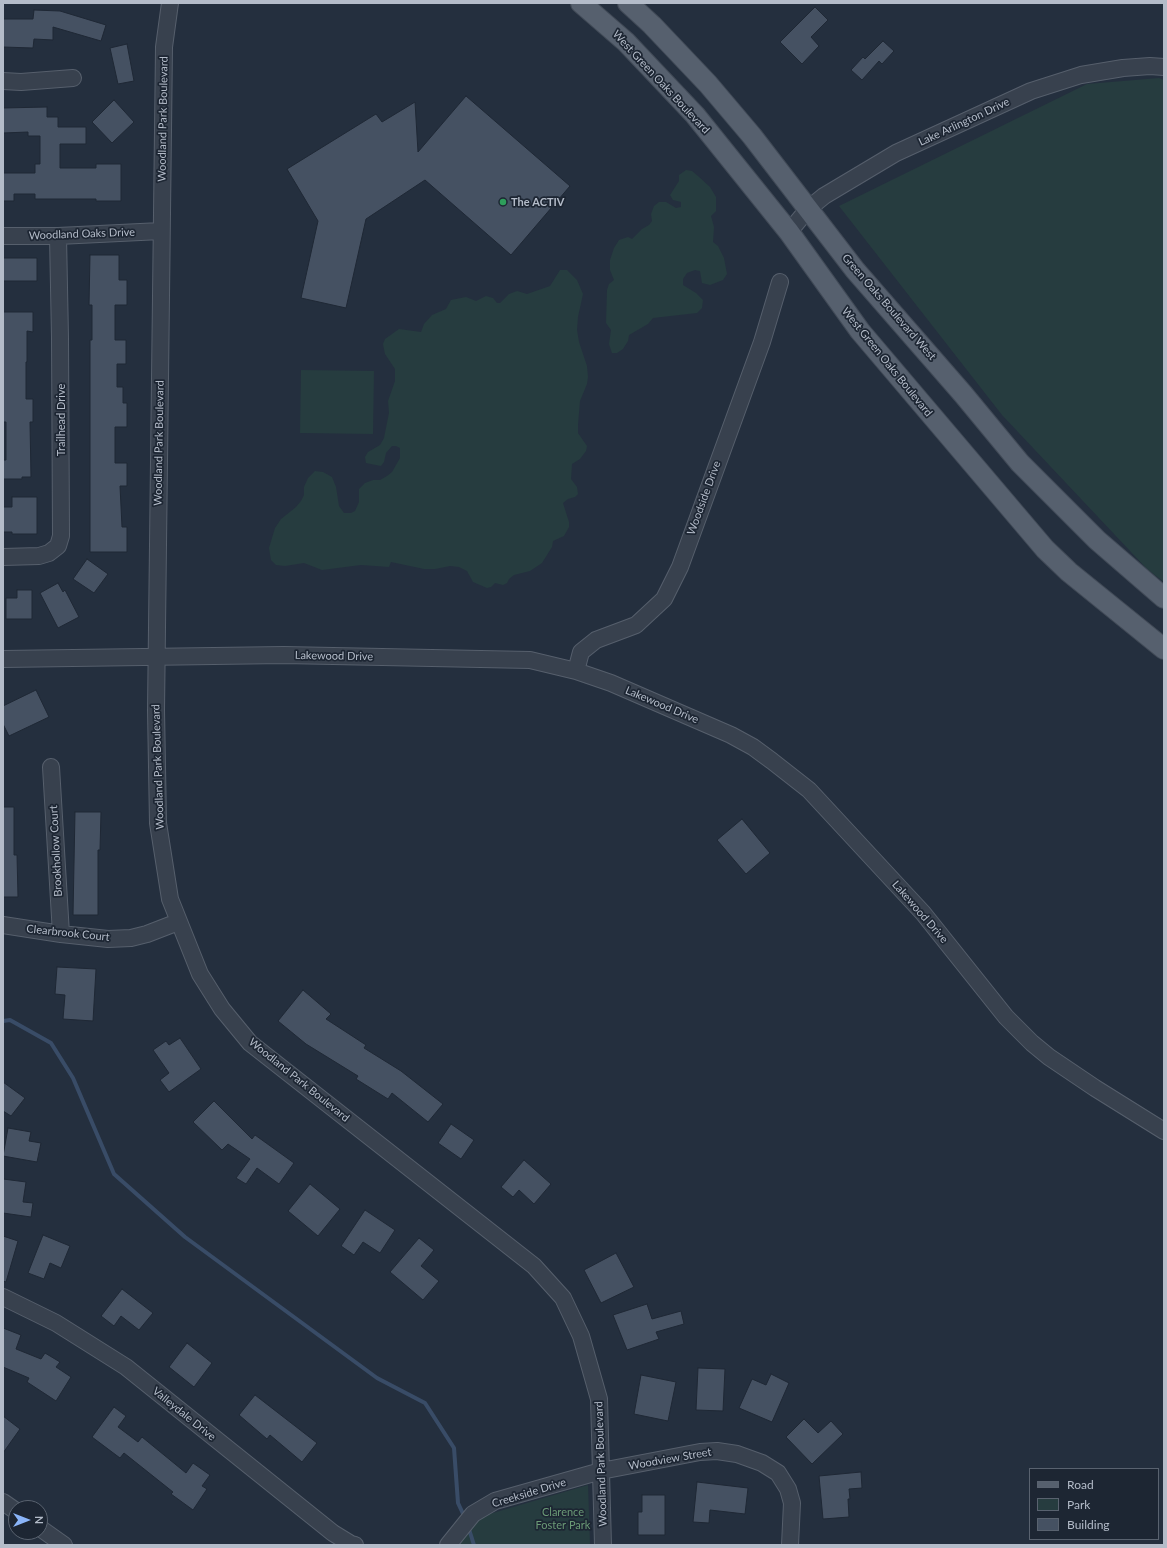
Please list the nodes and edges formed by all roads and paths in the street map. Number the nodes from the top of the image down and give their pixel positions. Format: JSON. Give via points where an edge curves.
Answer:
{"nodes":[{"id":1,"x":170,"y":3,"type":"edge"},
{"id":2,"x":581,"y":3,"type":"edge"},
{"id":3,"x":628,"y":3,"type":"edge"},
{"id":4,"x":1164,"y":67,"type":"edge"},
{"id":5,"x":73,"y":78,"type":"dead end"},
{"id":6,"x":3,"y":81,"type":"edge"},
{"id":7,"x":808,"y":209,"type":"junction"},
{"id":8,"x":161,"y":231,"type":"junction"},
{"id":9,"x":789,"y":232,"type":"junction"},
{"id":10,"x":3,"y":236,"type":"edge"},
{"id":11,"x":58,"y":236,"type":"junction"},
{"id":12,"x":780,"y":282,"type":"dead end"},
{"id":13,"x":3,"y":557,"type":"edge"},
{"id":14,"x":1164,"y":598,"type":"edge"},
{"id":15,"x":1164,"y":649,"type":"edge"},
{"id":16,"x":157,"y":656,"type":"junction"},
{"id":17,"x":3,"y":659,"type":"edge"},
{"id":18,"x":576,"y":671,"type":"junction"},
{"id":19,"x":50,"y":767,"type":"dead end"},
{"id":20,"x":178,"y":922,"type":"junction"},
{"id":21,"x":3,"y":925,"type":"edge"},
{"id":22,"x":61,"y":934,"type":"junction"},
{"id":23,"x":1164,"y":1131,"type":"edge"},
{"id":24,"x":3,"y":1296,"type":"edge"},
{"id":25,"x":601,"y":1471,"type":"junction"},
{"id":26,"x":48,"y":1534,"type":"edge"},
{"id":27,"x":64,"y":1545,"type":"edge"},
{"id":28,"x":355,"y":1545,"type":"edge"},
{"id":29,"x":448,"y":1545,"type":"edge"},
{"id":30,"x":603,"y":1545,"type":"edge"},
{"id":31,"x":790,"y":1545,"type":"edge"}],
"edges":[{"from":1,"to":8,"type":"street","name":"Woodland Park Boulevard","via":[[164,47]]},
{"from":2,"to":9,"type":"main road","name":"West Green Oaks Boulevard","via":[[626,42],[695,115]]},
{"from":3,"to":7,"type":"main road","name":"Green Oaks Boulevard West","via":[[708,84]]},
{"from":4,"to":7,"type":"street","name":"Lake Arlington Drive","via":[[1123,68],[1081,74],[1031,91],[896,153],[824,196]]},
{"from":5,"to":6,"type":"street"},
{"from":7,"to":9,"type":"street","name":"Lake Arlington Drive"},
{"from":7,"to":14,"type":"main road","name":"Green Oaks Boulevard West","via":[[855,270],[1020,463],[1097,540]]},
{"from":8,"to":11,"type":"street","name":"Woodland Oaks Drive"},
{"from":8,"to":16,"type":"street","name":"Woodland Park Boulevard"},
{"from":9,"to":15,"type":"main road","name":"West Green Oaks Boulevard","via":[[860,331],[1045,549],[1069,572]]},
{"from":10,"to":11,"type":"street","name":"Woodland Oaks Drive"},
{"from":11,"to":13,"type":"street","name":"Trailhead Drive","via":[[61,536],[58,546],[49,553],[39,556]]},
{"from":12,"to":18,"type":"street","name":"Woodside Drive","via":[[762,342],[680,567],[664,600],[636,626],[596,640],[581,652]]},
{"from":16,"to":17,"type":"street","name":"Lakewood Drive"},
{"from":16,"to":18,"type":"street","name":"Lakewood Drive","via":[[284,655],[530,660]]},
{"from":16,"to":20,"type":"street","name":"Woodland Park Boulevard","via":[[158,823],[170,899]]},
{"from":18,"to":23,"type":"street","name":"Lakewood Drive","via":[[611,683],[731,735],[772,761],[809,790],[923,913],[1006,1017],[1032,1043],[1095,1088]]},
{"from":19,"to":22,"type":"street","name":"Brookhollow Court"},
{"from":20,"to":22,"type":"street","name":"Clearbrook Court","via":[[131,938],[108,939]]},
{"from":20,"to":25,"type":"street","name":"Woodland Park Boulevard","via":[[200,974],[222,1009],[250,1043],[534,1266],[563,1298],[581,1336],[599,1399]]},
{"from":21,"to":22,"type":"street","name":"Clearbrook Court"},
{"from":24,"to":28,"type":"street","name":"Valleydale Drive","via":[[56,1323],[126,1367],[333,1533]]},
{"from":25,"to":29,"type":"street","name":"Creekside Drive","via":[[496,1500],[473,1514]]},
{"from":25,"to":30,"type":"street","name":"Woodland Park Boulevard"},
{"from":25,"to":31,"type":"street","name":"Woodview Street","via":[[717,1451],[737,1454],[762,1463],[778,1473],[788,1488],[792,1503]]},
{"from":26,"to":27,"type":"street"}]}
